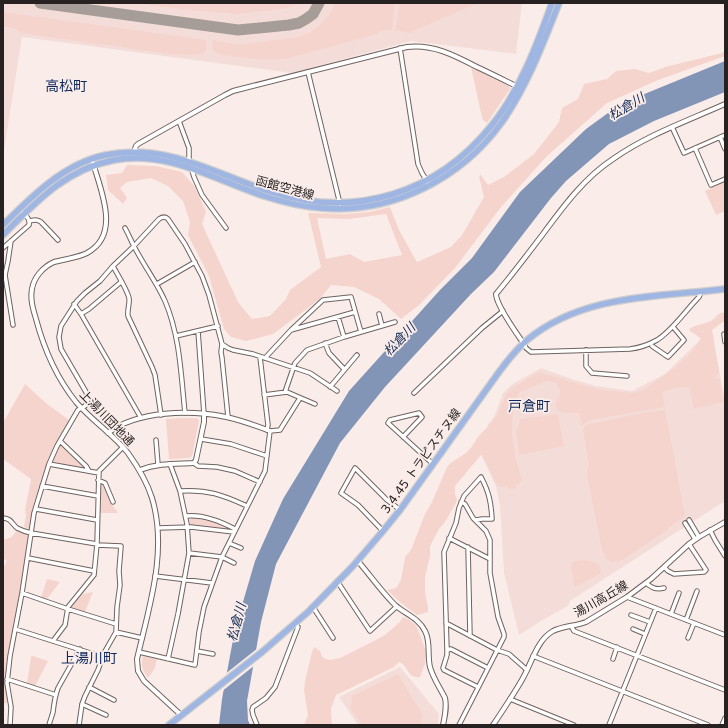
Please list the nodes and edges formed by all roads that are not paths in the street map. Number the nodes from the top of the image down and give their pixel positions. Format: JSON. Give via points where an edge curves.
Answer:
{"nodes":[{"id":1,"x":552,"y":3,"type":"edge"},
{"id":2,"x":559,"y":3,"type":"edge"},
{"id":3,"x":400,"y":48,"type":"junction"},
{"id":4,"x":308,"y":72,"type":"junction"},
{"id":5,"x":519,"y":88,"type":"junction"},
{"id":6,"x":725,"y":104,"type":"edge"},
{"id":7,"x":179,"y":120,"type":"junction"},
{"id":8,"x":672,"y":127,"type":"junction"},
{"id":9,"x":725,"y":136,"type":"edge"},
{"id":10,"x":720,"y":138,"type":"junction"},
{"id":11,"x":695,"y":148,"type":"junction"},
{"id":12,"x":135,"y":149,"type":"dead end"},
{"id":13,"x":725,"y":149,"type":"edge"},
{"id":14,"x":92,"y":159,"type":"junction"},
{"id":15,"x":189,"y":161,"type":"junction"},
{"id":16,"x":94,"y":166,"type":"junction"},
{"id":17,"x":191,"y":168,"type":"junction"},
{"id":18,"x":725,"y":179,"type":"edge"},
{"id":19,"x":428,"y":183,"type":"junction"},
{"id":20,"x":340,"y":206,"type":"junction"},
{"id":21,"x":19,"y":210,"type":"junction"},
{"id":22,"x":24,"y":214,"type":"junction"},
{"id":23,"x":29,"y":221,"type":"junction"},
{"id":24,"x":3,"y":225,"type":"edge"},
{"id":25,"x":125,"y":228,"type":"dead end"},
{"id":26,"x":226,"y":228,"type":"dead end"},
{"id":27,"x":3,"y":235,"type":"edge"},
{"id":28,"x":58,"y":240,"type":"dead end"},
{"id":29,"x":11,"y":241,"type":"junction"},
{"id":30,"x":134,"y":246,"type":"junction"},
{"id":31,"x":3,"y":248,"type":"edge"},
{"id":32,"x":195,"y":262,"type":"junction"},
{"id":33,"x":113,"y":266,"type":"junction"},
{"id":34,"x":121,"y":282,"type":"junction"},
{"id":35,"x":157,"y":284,"type":"junction"},
{"id":36,"x":725,"y":289,"type":"edge"},
{"id":37,"x":701,"y":292,"type":"junction"},
{"id":38,"x":74,"y":304,"type":"junction"},
{"id":39,"x":504,"y":311,"type":"junction"},
{"id":40,"x":355,"y":312,"type":"junction"},
{"id":41,"x":81,"y":314,"type":"junction"},
{"id":42,"x":379,"y":314,"type":"dead end"},
{"id":43,"x":338,"y":317,"type":"junction"},
{"id":44,"x":395,"y":322,"type":"dead end"},
{"id":45,"x":13,"y":325,"type":"dead end"},
{"id":46,"x":218,"y":326,"type":"junction"},
{"id":47,"x":382,"y":326,"type":"junction"},
{"id":48,"x":674,"y":328,"type":"dead end"},
{"id":49,"x":291,"y":330,"type":"junction"},
{"id":50,"x":198,"y":331,"type":"junction"},
{"id":51,"x":361,"y":332,"type":"junction"},
{"id":52,"x":725,"y":334,"type":"edge"},
{"id":53,"x":176,"y":336,"type":"junction"},
{"id":54,"x":344,"y":337,"type":"junction"},
{"id":55,"x":725,"y":342,"type":"edge"},
{"id":56,"x":325,"y":343,"type":"junction"},
{"id":57,"x":222,"y":344,"type":"junction"},
{"id":58,"x":524,"y":344,"type":"junction"},
{"id":59,"x":652,"y":346,"type":"dead end"},
{"id":60,"x":586,"y":350,"type":"junction"},
{"id":61,"x":356,"y":355,"type":"dead end"},
{"id":62,"x":266,"y":356,"type":"junction"},
{"id":63,"x":260,"y":357,"type":"junction"},
{"id":64,"x":294,"y":366,"type":"junction"},
{"id":65,"x":344,"y":369,"type":"junction"},
{"id":66,"x":627,"y":376,"type":"dead end"},
{"id":67,"x":330,"y":387,"type":"junction"},
{"id":68,"x":337,"y":391,"type":"dead end"},
{"id":69,"x":285,"y":392,"type":"junction"},
{"id":70,"x":414,"y":394,"type":"dead end"},
{"id":71,"x":264,"y":395,"type":"junction"},
{"id":72,"x":300,"y":398,"type":"junction"},
{"id":73,"x":314,"y":404,"type":"dead end"},
{"id":74,"x":81,"y":408,"type":"junction"},
{"id":75,"x":185,"y":413,"type":"junction"},
{"id":76,"x":204,"y":414,"type":"junction"},
{"id":77,"x":161,"y":415,"type":"junction"},
{"id":78,"x":228,"y":417,"type":"junction"},
{"id":79,"x":141,"y":418,"type":"junction"},
{"id":80,"x":268,"y":431,"type":"junction"},
{"id":81,"x":108,"y":433,"type":"junction"},
{"id":82,"x":403,"y":437,"type":"junction"},
{"id":83,"x":201,"y":439,"type":"junction"},
{"id":84,"x":156,"y":440,"type":"dead end"},
{"id":85,"x":60,"y":441,"type":"junction"},
{"id":86,"x":123,"y":447,"type":"junction"},
{"id":87,"x":267,"y":456,"type":"junction"},
{"id":88,"x":194,"y":463,"type":"junction"},
{"id":89,"x":49,"y":464,"type":"junction"},
{"id":90,"x":170,"y":464,"type":"junction"},
{"id":91,"x":433,"y":464,"type":"junction"},
{"id":92,"x":158,"y":465,"type":"junction"},
{"id":93,"x":140,"y":470,"type":"junction"},
{"id":94,"x":89,"y":471,"type":"junction"},
{"id":95,"x":99,"y":472,"type":"junction"},
{"id":96,"x":98,"y":480,"type":"junction"},
{"id":97,"x":260,"y":482,"type":"junction"},
{"id":98,"x":42,"y":486,"type":"junction"},
{"id":99,"x":180,"y":491,"type":"junction"},
{"id":100,"x":98,"y":496,"type":"junction"},
{"id":101,"x":113,"y":502,"type":"dead end"},
{"id":102,"x":461,"y":502,"type":"junction"},
{"id":103,"x":247,"y":506,"type":"junction"},
{"id":104,"x":36,"y":509,"type":"junction"},
{"id":105,"x":400,"y":510,"type":"junction"},
{"id":106,"x":186,"y":516,"type":"junction"},
{"id":107,"x":3,"y":518,"type":"edge"},
{"id":108,"x":97,"y":520,"type":"junction"},
{"id":109,"x":476,"y":520,"type":"junction"},
{"id":110,"x":689,"y":520,"type":"dead end"},
{"id":111,"x":725,"y":522,"type":"edge"},
{"id":112,"x":685,"y":523,"type":"dead end"},
{"id":113,"x":188,"y":527,"type":"junction"},
{"id":114,"x":158,"y":528,"type":"junction"},
{"id":115,"x":710,"y":530,"type":"junction"},
{"id":116,"x":235,"y":531,"type":"junction"},
{"id":117,"x":383,"y":531,"type":"junction"},
{"id":118,"x":31,"y":533,"type":"junction"},
{"id":119,"x":450,"y":538,"type":"junction"},
{"id":120,"x":697,"y":538,"type":"junction"},
{"id":121,"x":229,"y":543,"type":"junction"},
{"id":122,"x":97,"y":544,"type":"junction"},
{"id":123,"x":689,"y":544,"type":"junction"},
{"id":124,"x":468,"y":547,"type":"junction"},
{"id":125,"x":241,"y":548,"type":"dead end"},
{"id":126,"x":189,"y":553,"type":"junction"},
{"id":127,"x":725,"y":556,"type":"edge"},
{"id":128,"x":222,"y":557,"type":"junction"},
{"id":129,"x":28,"y":558,"type":"junction"},
{"id":130,"x":490,"y":559,"type":"junction"},
{"id":131,"x":357,"y":560,"type":"junction"},
{"id":132,"x":234,"y":563,"type":"dead end"},
{"id":133,"x":664,"y":567,"type":"junction"},
{"id":134,"x":94,"y":571,"type":"junction"},
{"id":135,"x":155,"y":576,"type":"junction"},
{"id":136,"x":185,"y":579,"type":"junction"},
{"id":137,"x":212,"y":582,"type":"junction"},
{"id":138,"x":337,"y":582,"type":"junction"},
{"id":139,"x":646,"y":583,"type":"junction"},
{"id":140,"x":664,"y":588,"type":"dead end"},
{"id":141,"x":697,"y":591,"type":"dead end"},
{"id":142,"x":22,"y":593,"type":"junction"},
{"id":143,"x":679,"y":593,"type":"dead end"},
{"id":144,"x":627,"y":597,"type":"junction"},
{"id":145,"x":313,"y":607,"type":"junction"},
{"id":146,"x":395,"y":608,"type":"dead end"},
{"id":147,"x":656,"y":608,"type":"junction"},
{"id":148,"x":68,"y":610,"type":"junction"},
{"id":149,"x":671,"y":614,"type":"junction"},
{"id":150,"x":631,"y":615,"type":"dead end"},
{"id":151,"x":686,"y":620,"type":"junction"},
{"id":152,"x":650,"y":622,"type":"junction"},
{"id":153,"x":295,"y":623,"type":"junction"},
{"id":154,"x":446,"y":623,"type":"junction"},
{"id":155,"x":694,"y":623,"type":"junction"},
{"id":156,"x":116,"y":624,"type":"junction"},
{"id":157,"x":571,"y":626,"type":"junction"},
{"id":158,"x":15,"y":629,"type":"junction"},
{"id":159,"x":633,"y":629,"type":"dead end"},
{"id":160,"x":116,"y":632,"type":"junction"},
{"id":161,"x":645,"y":634,"type":"junction"},
{"id":162,"x":725,"y":635,"type":"edge"},
{"id":163,"x":470,"y":636,"type":"junction"},
{"id":164,"x":142,"y":638,"type":"junction"},
{"id":165,"x":333,"y":638,"type":"dead end"},
{"id":166,"x":688,"y":638,"type":"dead end"},
{"id":167,"x":53,"y":642,"type":"junction"},
{"id":168,"x":617,"y":647,"type":"junction"},
{"id":169,"x":80,"y":650,"type":"junction"},
{"id":170,"x":447,"y":650,"type":"junction"},
{"id":171,"x":497,"y":650,"type":"junction"},
{"id":172,"x":197,"y":651,"type":"junction"},
{"id":173,"x":139,"y":652,"type":"junction"},
{"id":174,"x":213,"y":654,"type":"dead end"},
{"id":175,"x":637,"y":655,"type":"junction"},
{"id":176,"x":533,"y":656,"type":"junction"},
{"id":177,"x":103,"y":657,"type":"junction"},
{"id":178,"x":613,"y":658,"type":"dead end"},
{"id":179,"x":168,"y":659,"type":"junction"},
{"id":180,"x":488,"y":668,"type":"junction"},
{"id":181,"x":527,"y":670,"type":"junction"},
{"id":182,"x":7,"y":679,"type":"junction"},
{"id":183,"x":89,"y":687,"type":"junction"},
{"id":184,"x":478,"y":687,"type":"junction"},
{"id":185,"x":725,"y":690,"type":"edge"},
{"id":186,"x":622,"y":691,"type":"junction"},
{"id":187,"x":56,"y":695,"type":"junction"},
{"id":188,"x":114,"y":700,"type":"dead end"},
{"id":189,"x":510,"y":700,"type":"junction"},
{"id":190,"x":82,"y":704,"type":"junction"},
{"id":191,"x":106,"y":715,"type":"dead end"},
{"id":192,"x":181,"y":716,"type":"junction"},
{"id":193,"x":725,"y":718,"type":"edge"},
{"id":194,"x":702,"y":724,"type":"edge"},
{"id":195,"x":10,"y":725,"type":"edge"},
{"id":196,"x":49,"y":725,"type":"edge"},
{"id":197,"x":78,"y":725,"type":"edge"},
{"id":198,"x":169,"y":725,"type":"edge"},
{"id":199,"x":257,"y":725,"type":"edge"},
{"id":200,"x":442,"y":725,"type":"edge"},
{"id":201,"x":459,"y":725,"type":"edge"},
{"id":202,"x":493,"y":725,"type":"edge"},
{"id":203,"x":574,"y":725,"type":"edge"},
{"id":204,"x":609,"y":725,"type":"edge"},
{"id":205,"x":708,"y":725,"type":"edge"},
{"id":206,"x":722,"y":725,"type":"edge"}],
"edges":[{"from":1,"to":5,"type":"main road","name":"函館空港線"},
{"from":2,"to":5,"type":"main road","name":"函館空港線","via":[[538,57]]},
{"from":3,"to":4,"type":"street"},
{"from":3,"to":5,"type":"street","via":[[420,46],[442,50]]},
{"from":3,"to":19,"type":"street","via":[[418,164]]},
{"from":4,"to":7,"type":"street","via":[[233,91]]},
{"from":4,"to":20,"type":"street"},
{"from":5,"to":19,"type":"main road","name":"函館空港線","via":[[474,146]]},
{"from":6,"to":8,"type":"street"},
{"from":7,"to":12,"type":"street","via":[[138,144]]},
{"from":7,"to":15,"type":"street","via":[[189,148]]},
{"from":8,"to":11,"type":"street","via":[[684,153]]},
{"from":8,"to":39,"type":"street","via":[[644,139],[612,159],[581,187],[496,294]]},
{"from":9,"to":10,"type":"street"},
{"from":10,"to":11,"type":"street"},
{"from":10,"to":13,"type":"street"},
{"from":11,"to":18,"type":"street","via":[[711,185]]},
{"from":14,"to":15,"type":"main road","name":"函館空港線","via":[[134,152],[165,155]]},
{"from":14,"to":16,"type":"street","name":"上湯川団地通"},
{"from":14,"to":21,"type":"main road","name":"函館空港線","via":[[59,175]]},
{"from":15,"to":17,"type":"street"},
{"from":15,"to":20,"type":"main road","name":"函館空港線","via":[[272,192]]},
{"from":16,"to":17,"type":"main road","name":"函館空港線","via":[[134,158],[163,161]]},
{"from":16,"to":22,"type":"main road","name":"函館空港線","via":[[56,186]]},
{"from":16,"to":74,"type":"street","name":"上湯川団地通","via":[[106,214],[106,227],[101,238],[97,245],[86,253],[54,262],[46,267],[35,280],[32,292],[32,304],[46,350],[65,386]]},
{"from":17,"to":20,"type":"main road","name":"函館空港線","via":[[288,203],[315,208]]},
{"from":17,"to":26,"type":"street","via":[[202,195]]},
{"from":19,"to":20,"type":"main road","name":"函館空港線","via":[[388,196]]},
{"from":21,"to":22,"type":"street"},
{"from":21,"to":24,"type":"main road","name":"函館空港線"},
{"from":22,"to":23,"type":"street"},
{"from":22,"to":27,"type":"main road","name":"函館空港線"},
{"from":23,"to":28,"type":"street","via":[[38,220]]},
{"from":23,"to":29,"type":"street","via":[[29,225]]},
{"from":25,"to":30,"type":"street"},
{"from":29,"to":31,"type":"street"},
{"from":29,"to":45,"type":"street","via":[[5,275]]},
{"from":30,"to":32,"type":"street","via":[[159,219],[165,217]]},
{"from":30,"to":33,"type":"street"},
{"from":30,"to":35,"type":"street"},
{"from":32,"to":35,"type":"street"},
{"from":32,"to":46,"type":"street","via":[[207,288]]},
{"from":33,"to":34,"type":"street"},
{"from":33,"to":38,"type":"street"},
{"from":34,"to":41,"type":"street"},
{"from":34,"to":77,"type":"street","via":[[129,298],[128,316],[154,371]]},
{"from":35,"to":53,"type":"street","via":[[165,300]]},
{"from":36,"to":37,"type":"main road","name":"3.4.45 トラピスチヌ線"},
{"from":37,"to":58,"type":"main road","name":"3.4.45 トラピスチヌ線","via":[[603,303],[550,324]]},
{"from":37,"to":60,"type":"street","via":[[668,331],[656,341],[630,349]]},
{"from":38,"to":41,"type":"street"},
{"from":38,"to":74,"type":"street","via":[[61,326],[59,337],[60,347],[87,394],[87,404]]},
{"from":39,"to":58,"type":"street"},
{"from":39,"to":70,"type":"street","via":[[482,328]]},
{"from":40,"to":43,"type":"street"},
{"from":40,"to":49,"type":"street","via":[[351,297],[323,300]]},
{"from":40,"to":51,"type":"street"},
{"from":41,"to":79,"type":"street"},
{"from":42,"to":47,"type":"street"},
{"from":43,"to":49,"type":"street"},
{"from":43,"to":54,"type":"street"},
{"from":44,"to":47,"type":"street"},
{"from":46,"to":50,"type":"street"},
{"from":46,"to":57,"type":"street"},
{"from":47,"to":51,"type":"street"},
{"from":48,"to":59,"type":"street","via":[[684,340],[668,357]]},
{"from":49,"to":62,"type":"street"},
{"from":50,"to":53,"type":"street"},
{"from":50,"to":76,"type":"street"},
{"from":51,"to":54,"type":"street"},
{"from":52,"to":55,"type":"street"},
{"from":53,"to":75,"type":"street"},
{"from":54,"to":56,"type":"street"},
{"from":56,"to":64,"type":"street","via":[[307,350]]},
{"from":56,"to":65,"type":"street","via":[[329,353]]},
{"from":57,"to":63,"type":"street","via":[[233,350]]},
{"from":57,"to":78,"type":"street"},
{"from":58,"to":60,"type":"street","via":[[531,352]]},
{"from":58,"to":91,"type":"main road","name":"3.4.45 トラピスチヌ線","via":[[498,372]]},
{"from":60,"to":66,"type":"street","via":[[586,366],[592,373]]},
{"from":61,"to":65,"type":"street"},
{"from":62,"to":63,"type":"street"},
{"from":62,"to":64,"type":"street"},
{"from":63,"to":71,"type":"street"},
{"from":64,"to":67,"type":"street","via":[[310,373]]},
{"from":64,"to":69,"type":"street"},
{"from":65,"to":67,"type":"street"},
{"from":67,"to":68,"type":"street"},
{"from":69,"to":71,"type":"street"},
{"from":69,"to":72,"type":"street"},
{"from":71,"to":80,"type":"street"},
{"from":72,"to":73,"type":"street"},
{"from":72,"to":80,"type":"street","via":[[280,430]]},
{"from":74,"to":81,"type":"street","name":"上湯川団地通"},
{"from":74,"to":85,"type":"street"},
{"from":75,"to":76,"type":"street"},
{"from":75,"to":77,"type":"street"},
{"from":76,"to":78,"type":"street"},
{"from":76,"to":83,"type":"street"},
{"from":77,"to":79,"type":"street"},
{"from":78,"to":80,"type":"street"},
{"from":79,"to":81,"type":"street","via":[[115,427]]},
{"from":80,"to":87,"type":"street"},
{"from":81,"to":86,"type":"street","name":"上湯川団地通"},
{"from":82,"to":82,"type":"street","via":[[388,423],[390,420],[419,412],[422,418]]},
{"from":82,"to":91,"type":"street"},
{"from":83,"to":87,"type":"street","via":[[231,444]]},
{"from":83,"to":88,"type":"street"},
{"from":84,"to":92,"type":"street"},
{"from":85,"to":89,"type":"street"},
{"from":85,"to":94,"type":"street"},
{"from":86,"to":93,"type":"street","name":"上湯川団地通"},
{"from":86,"to":95,"type":"street"},
{"from":87,"to":97,"type":"street"},
{"from":88,"to":90,"type":"street"},
{"from":88,"to":97,"type":"street","via":[[198,466],[234,471]]},
{"from":89,"to":94,"type":"street"},
{"from":89,"to":98,"type":"street"},
{"from":90,"to":92,"type":"street"},
{"from":90,"to":99,"type":"street"},
{"from":91,"to":105,"type":"main road","name":"3.4.45 トラピスチヌ線"},
{"from":92,"to":93,"type":"street"},
{"from":93,"to":114,"type":"street","name":"上湯川団地通","via":[[152,497]]},
{"from":94,"to":95,"type":"street"},
{"from":95,"to":96,"type":"street"},
{"from":96,"to":100,"type":"street"},
{"from":96,"to":101,"type":"street","via":[[105,483]]},
{"from":97,"to":103,"type":"street"},
{"from":98,"to":100,"type":"street"},
{"from":98,"to":104,"type":"street"},
{"from":99,"to":103,"type":"street","via":[[198,490],[213,493]]},
{"from":99,"to":106,"type":"street"},
{"from":100,"to":108,"type":"street"},
{"from":102,"to":109,"type":"street"},
{"from":102,"to":109,"type":"street","via":[[481,476],[488,490],[492,519]]},
{"from":102,"to":119,"type":"street"},
{"from":103,"to":116,"type":"street"},
{"from":104,"to":108,"type":"street"},
{"from":104,"to":118,"type":"street"},
{"from":105,"to":117,"type":"main road","name":"3.4.45 トラピスチヌ線"},
{"from":105,"to":117,"type":"street","via":[[355,468],[341,493],[358,505]]},
{"from":106,"to":113,"type":"street"},
{"from":106,"to":116,"type":"street","via":[[194,515],[224,523]]},
{"from":107,"to":118,"type":"street"},
{"from":108,"to":122,"type":"street"},
{"from":109,"to":130,"type":"street","via":[[490,540]]},
{"from":110,"to":120,"type":"street"},
{"from":111,"to":115,"type":"street","name":"湯川高丘線"},
{"from":112,"to":120,"type":"street"},
{"from":113,"to":114,"type":"street"},
{"from":113,"to":116,"type":"street"},
{"from":113,"to":126,"type":"street"},
{"from":114,"to":135,"type":"street","name":"上湯川団地通"},
{"from":115,"to":120,"type":"street","name":"湯川高丘線"},
{"from":115,"to":127,"type":"street"},
{"from":116,"to":121,"type":"street"},
{"from":117,"to":131,"type":"main road","name":"3.4.45 トラピスチヌ線"},
{"from":118,"to":122,"type":"street"},
{"from":118,"to":129,"type":"street"},
{"from":119,"to":124,"type":"street"},
{"from":119,"to":154,"type":"street","via":[[444,552]]},
{"from":120,"to":123,"type":"street","name":"湯川高丘線"},
{"from":121,"to":125,"type":"street"},
{"from":121,"to":128,"type":"street"},
{"from":122,"to":134,"type":"street"},
{"from":122,"to":156,"type":"street","via":[[121,546]]},
{"from":123,"to":133,"type":"street","name":"湯川高丘線"},
{"from":123,"to":133,"type":"street","via":[[706,570],[704,572],[674,574]]},
{"from":124,"to":130,"type":"street"},
{"from":124,"to":163,"type":"street"},
{"from":126,"to":128,"type":"street"},
{"from":126,"to":136,"type":"street"},
{"from":128,"to":132,"type":"street"},
{"from":128,"to":137,"type":"street"},
{"from":129,"to":134,"type":"street"},
{"from":129,"to":142,"type":"street"},
{"from":130,"to":171,"type":"street","via":[[498,617],[504,634]]},
{"from":131,"to":138,"type":"main road","name":"3.4.45 トラピスチヌ線"},
{"from":131,"to":200,"type":"street","via":[[396,606],[416,619],[425,630],[429,642],[431,668],[446,702]]},
{"from":133,"to":139,"type":"street","name":"湯川高丘線"},
{"from":134,"to":148,"type":"street","via":[[94,575]]},
{"from":135,"to":136,"type":"street"},
{"from":135,"to":164,"type":"street","name":"上湯川団地通"},
{"from":136,"to":137,"type":"street"},
{"from":136,"to":179,"type":"street"},
{"from":137,"to":172,"type":"street","via":[[204,607]]},
{"from":138,"to":145,"type":"main road","name":"3.4.45 トラピスチヌ線"},
{"from":138,"to":146,"type":"street","via":[[370,630]]},
{"from":139,"to":140,"type":"street","via":[[657,590]]},
{"from":139,"to":144,"type":"street","name":"湯川高丘線"},
{"from":141,"to":151,"type":"street"},
{"from":142,"to":148,"type":"street"},
{"from":142,"to":158,"type":"street"},
{"from":143,"to":149,"type":"street"},
{"from":144,"to":147,"type":"street"},
{"from":144,"to":157,"type":"street","name":"湯川高丘線","via":[[586,622]]},
{"from":145,"to":153,"type":"main road","name":"3.4.45 トラピスチヌ線"},
{"from":145,"to":165,"type":"street"},
{"from":147,"to":149,"type":"street"},
{"from":147,"to":152,"type":"street"},
{"from":148,"to":156,"type":"street"},
{"from":148,"to":167,"type":"street","via":[[65,625]]},
{"from":149,"to":151,"type":"street"},
{"from":150,"to":152,"type":"street"},
{"from":151,"to":155,"type":"street"},
{"from":152,"to":161,"type":"street"},
{"from":153,"to":192,"type":"main road","name":"3.4.45 トラピスチヌ線"},
{"from":153,"to":199,"type":"street","via":[[298,627],[274,687],[266,698],[253,707]]},
{"from":154,"to":163,"type":"street"},
{"from":154,"to":170,"type":"street"},
{"from":155,"to":162,"type":"street"},
{"from":155,"to":166,"type":"street"},
{"from":156,"to":160,"type":"street"},
{"from":157,"to":168,"type":"street","via":[[574,631]]},
{"from":157,"to":176,"type":"street","name":"湯川高丘線","via":[[558,629],[547,636]]},
{"from":158,"to":167,"type":"street"},
{"from":158,"to":182,"type":"street"},
{"from":159,"to":161,"type":"street"},
{"from":160,"to":164,"type":"street"},
{"from":160,"to":177,"type":"street"},
{"from":161,"to":175,"type":"street"},
{"from":163,"to":171,"type":"street"},
{"from":164,"to":173,"type":"street","name":"上湯川団地通"},
{"from":167,"to":169,"type":"street"},
{"from":168,"to":175,"type":"street"},
{"from":168,"to":178,"type":"street"},
{"from":169,"to":177,"type":"street"},
{"from":169,"to":187,"type":"street"},
{"from":170,"to":180,"type":"street","via":[[451,649]]},
{"from":170,"to":184,"type":"street","via":[[444,670]]},
{"from":171,"to":180,"type":"street"},
{"from":171,"to":181,"type":"street","via":[[509,654]]},
{"from":172,"to":174,"type":"street"},
{"from":172,"to":179,"type":"street","via":[[195,665]]},
{"from":173,"to":179,"type":"street"},
{"from":173,"to":192,"type":"street","name":"上湯川団地通","via":[[139,674]]},
{"from":175,"to":185,"type":"street"},
{"from":175,"to":186,"type":"street"},
{"from":176,"to":181,"type":"street","name":"湯川高丘線"},
{"from":176,"to":186,"type":"street"},
{"from":177,"to":183,"type":"street"},
{"from":180,"to":184,"type":"street"},
{"from":181,"to":189,"type":"street","name":"湯川高丘線"},
{"from":182,"to":187,"type":"street"},
{"from":182,"to":195,"type":"street","via":[[11,707]]},
{"from":183,"to":188,"type":"street"},
{"from":183,"to":190,"type":"street"},
{"from":184,"to":201,"type":"street"},
{"from":186,"to":194,"type":"street"},
{"from":186,"to":204,"type":"street"},
{"from":187,"to":196,"type":"street"},
{"from":189,"to":202,"type":"street","name":"湯川高丘線"},
{"from":189,"to":203,"type":"street"},
{"from":190,"to":191,"type":"street"},
{"from":190,"to":197,"type":"street"},
{"from":192,"to":198,"type":"main road","name":"3.4.45 トラピスチヌ線"},
{"from":193,"to":206,"type":"street"},
{"from":194,"to":205,"type":"street"}]}
